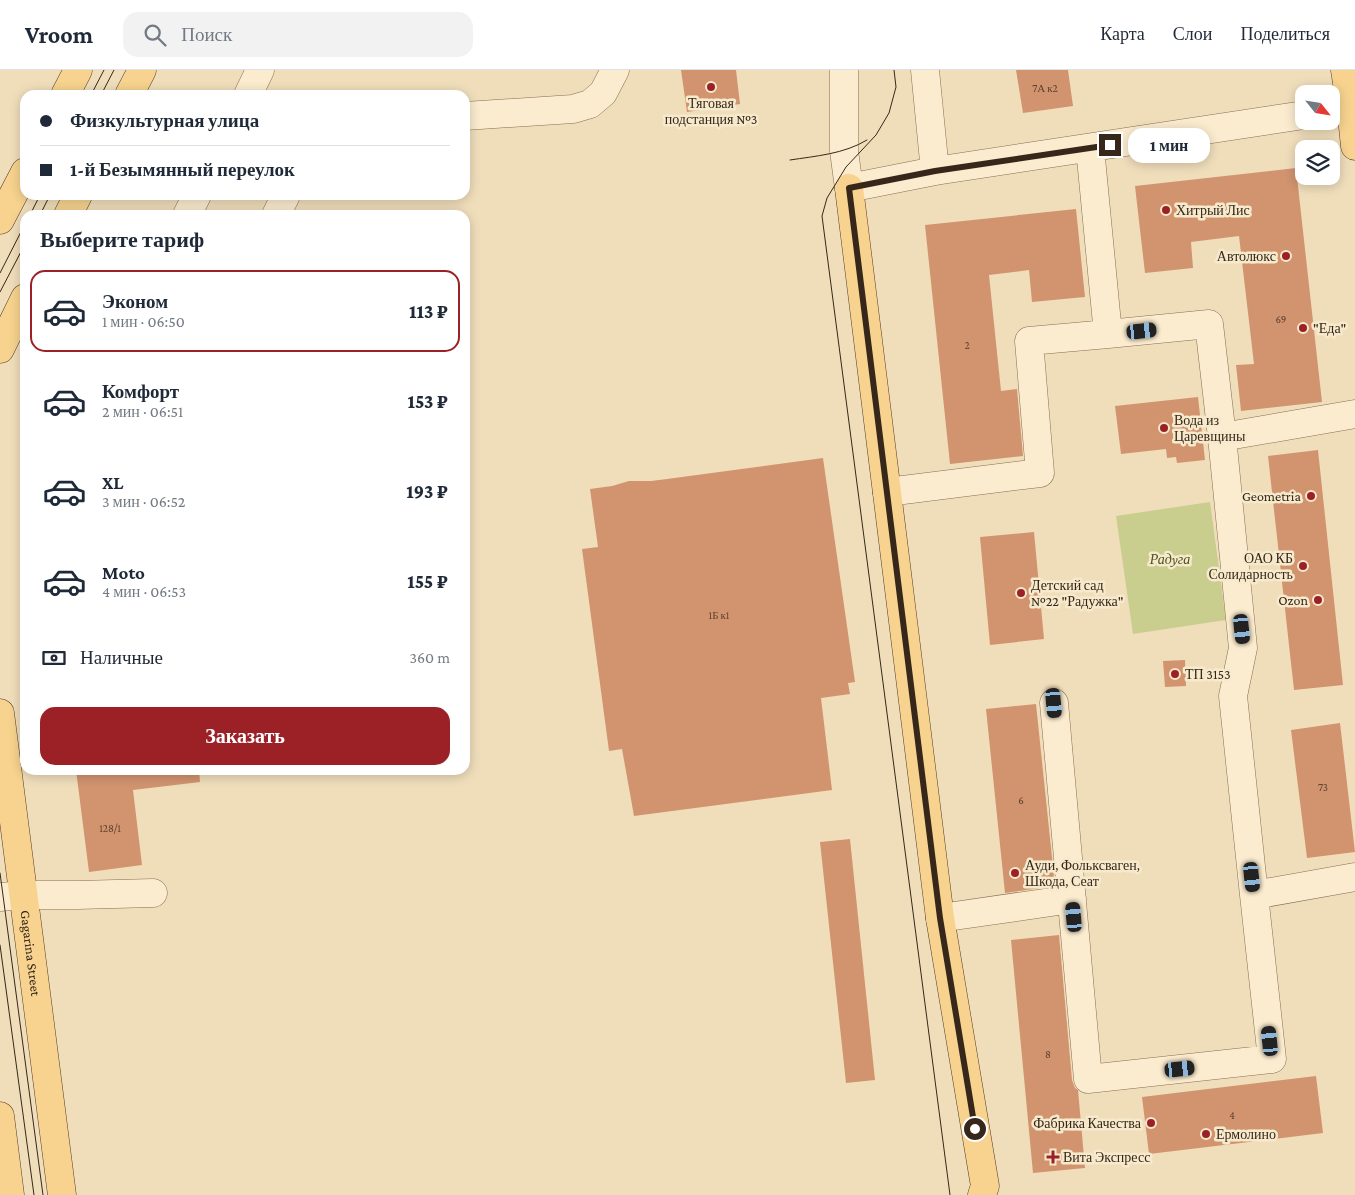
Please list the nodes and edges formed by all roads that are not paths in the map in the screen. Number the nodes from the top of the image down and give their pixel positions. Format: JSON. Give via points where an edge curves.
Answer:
{"nodes":[{"id":1,"x":78,"y":70,"type":"edge"},
{"id":2,"x":142,"y":70,"type":"edge"},
{"id":3,"x":260,"y":70,"type":"edge"},
{"id":4,"x":614,"y":70,"type":"edge"},
{"id":5,"x":844,"y":70,"type":"edge"},
{"id":6,"x":925,"y":70,"type":"edge"},
{"id":7,"x":1345,"y":70,"type":"edge"},
{"id":8,"x":68,"y":90,"type":"edge"},
{"id":9,"x":132,"y":90,"type":"edge"},
{"id":10,"x":250,"y":90,"type":"edge"},
{"id":11,"x":1346,"y":109,"type":"edge"},
{"id":12,"x":470,"y":116,"type":"edge"},
{"id":13,"x":1295,"y":116,"type":"edge"},
{"id":14,"x":1355,"y":146,"type":"edge"},
{"id":15,"x":1090,"y":148,"type":"junction"},
{"id":16,"x":935,"y":171,"type":"junction"},
{"id":17,"x":20,"y":182,"type":"edge"},
{"id":18,"x":849,"y":188,"type":"junction"},
{"id":19,"x":0,"y":220,"type":"edge"},
{"id":20,"x":20,"y":308,"type":"edge"},
{"id":21,"x":1108,"y":334,"type":"junction"},
{"id":22,"x":0,"y":349,"type":"edge"},
{"id":23,"x":1355,"y":414,"type":"edge"},
{"id":24,"x":1222,"y":437,"type":"junction"},
{"id":25,"x":887,"y":492,"type":"junction"},
{"id":26,"x":1054,"y":703,"type":"dead end"},
{"id":27,"x":0,"y":713,"type":"edge"},
{"id":28,"x":1355,"y":877,"type":"edge"},
{"id":29,"x":153,"y":892,"type":"dead end"},
{"id":30,"x":1254,"y":895,"type":"junction"},
{"id":31,"x":12,"y":896,"type":"edge"},
{"id":32,"x":1072,"y":899,"type":"junction"},
{"id":33,"x":940,"y":918,"type":"junction"},
{"id":34,"x":0,"y":1122,"type":"edge"},
{"id":35,"x":10,"y":1195,"type":"edge"},
{"id":36,"x":62,"y":1195,"type":"edge"},
{"id":37,"x":982,"y":1195,"type":"edge"}],
"edges":[{"from":1,"to":8,"type":"main road"},
{"from":2,"to":9,"type":"main road"},
{"from":3,"to":10,"type":"street"},
{"from":4,"to":12,"type":"street","via":[[603,93],[590,104],[573,109]]},
{"from":5,"to":18,"type":"street","via":[[844,151]]},
{"from":6,"to":16,"type":"street"},
{"from":7,"to":11,"type":"main road"},
{"from":11,"to":14,"type":"main road"},
{"from":13,"to":15,"type":"street"},
{"from":15,"to":16,"type":"street"},
{"from":15,"to":21,"type":"street"},
{"from":16,"to":18,"type":"street"},
{"from":17,"to":19,"type":"main road"},
{"from":18,"to":25,"type":"main road"},
{"from":20,"to":22,"type":"main road"},
{"from":21,"to":24,"type":"street","via":[[1209,324]]},
{"from":21,"to":25,"type":"street","via":[[1029,341],[1040,474]]},
{"from":23,"to":24,"type":"street"},
{"from":24,"to":30,"type":"street","via":[[1243,648],[1233,696]]},
{"from":25,"to":33,"type":"main road"},
{"from":26,"to":32,"type":"street"},
{"from":27,"to":31,"type":"main road","name":"Gagarina Street"},
{"from":28,"to":30,"type":"street"},
{"from":29,"to":31,"type":"street"},
{"from":30,"to":32,"type":"street","via":[[1272,1059],[1088,1079]]},
{"from":31,"to":36,"type":"main road","name":"Gagarina Street"},
{"from":32,"to":33,"type":"street"},
{"from":33,"to":37,"type":"main road","via":[[985,1186]]},
{"from":34,"to":35,"type":"main road"}]}
